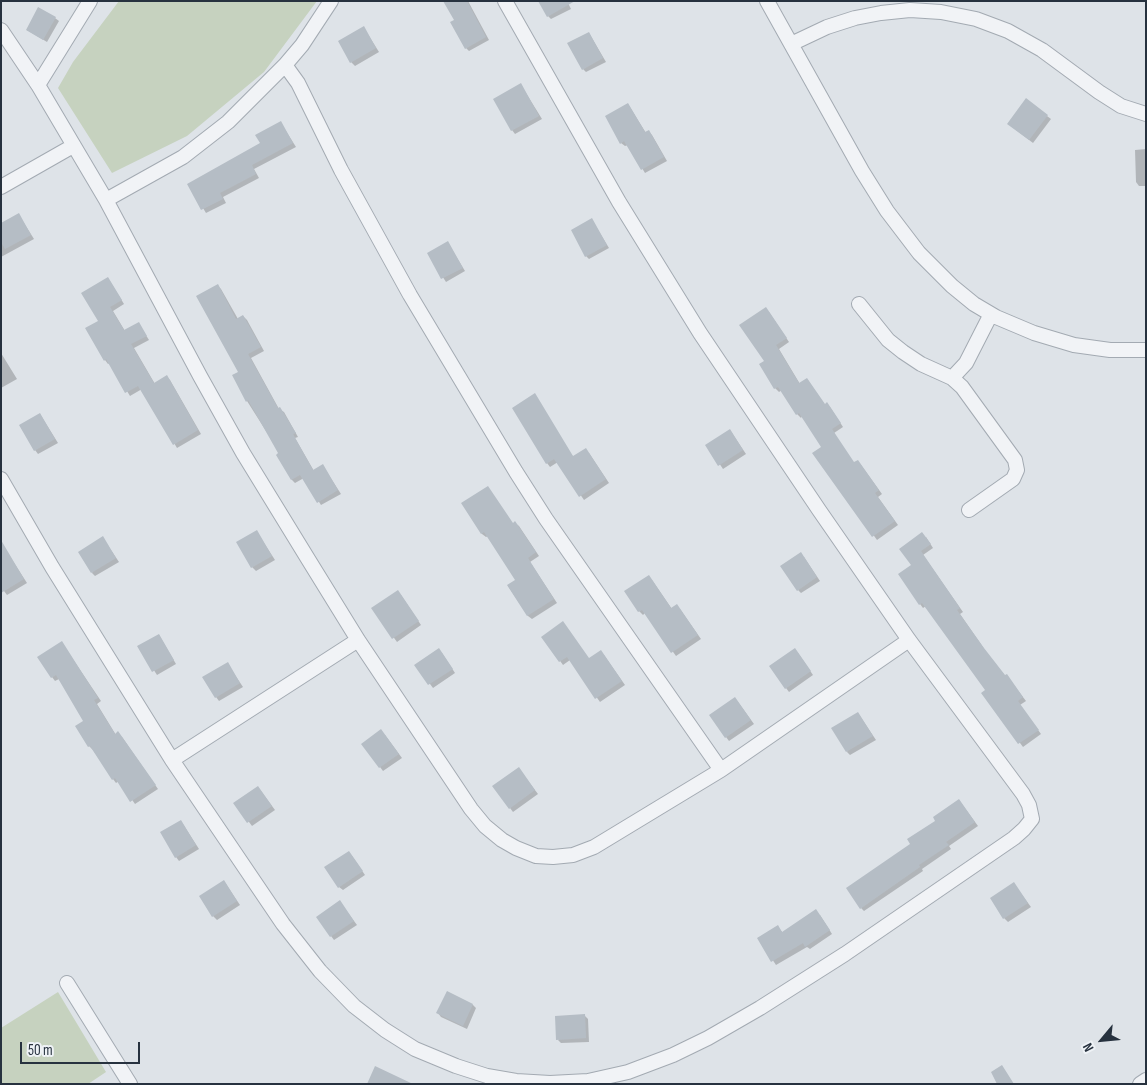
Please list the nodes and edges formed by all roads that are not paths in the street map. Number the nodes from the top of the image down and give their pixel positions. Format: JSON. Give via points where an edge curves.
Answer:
{"nodes":[{"id":1,"x":90,"y":1,"type":"edge"},
{"id":2,"x":331,"y":1,"type":"edge"},
{"id":3,"x":505,"y":1,"type":"edge"},
{"id":4,"x":767,"y":1,"type":"edge"},
{"id":5,"x":1,"y":30,"type":"edge"},
{"id":6,"x":791,"y":44,"type":"junction"},
{"id":7,"x":285,"y":65,"type":"junction"},
{"id":8,"x":38,"y":85,"type":"junction"},
{"id":9,"x":1146,"y":114,"type":"edge"},
{"id":10,"x":73,"y":146,"type":"junction"},
{"id":11,"x":1,"y":187,"type":"edge"},
{"id":12,"x":106,"y":200,"type":"junction"},
{"id":13,"x":859,"y":304,"type":"dead end"},
{"id":14,"x":991,"y":314,"type":"junction"},
{"id":15,"x":1146,"y":350,"type":"edge"},
{"id":16,"x":952,"y":378,"type":"junction"},
{"id":17,"x":1,"y":479,"type":"edge"},
{"id":18,"x":969,"y":510,"type":"dead end"},
{"id":19,"x":358,"y":640,"type":"junction"},
{"id":20,"x":909,"y":640,"type":"junction"},
{"id":21,"x":172,"y":760,"type":"junction"},
{"id":22,"x":722,"y":770,"type":"junction"},
{"id":23,"x":68,"y":983,"type":"dead end"},
{"id":24,"x":1146,"y":1080,"type":"edge"},
{"id":25,"x":130,"y":1084,"type":"edge"},
{"id":26,"x":1140,"y":1084,"type":"edge"}],
"edges":[{"from":1,"to":8,"type":"street"},
{"from":2,"to":7,"type":"street"},
{"from":3,"to":20,"type":"street","via":[[619,202],[700,333]]},
{"from":4,"to":6,"type":"street"},
{"from":5,"to":8,"type":"street"},
{"from":6,"to":9,"type":"street","via":[[855,18],[910,10],[941,12],[976,19],[1008,31],[1042,50],[1121,106]]},
{"from":6,"to":14,"type":"street","via":[[887,211],[919,253],[952,286]]},
{"from":7,"to":12,"type":"street","via":[[209,138],[183,157]]},
{"from":7,"to":22,"type":"street","via":[[298,83],[341,170],[410,295],[511,464]]},
{"from":8,"to":10,"type":"street"},
{"from":10,"to":11,"type":"street"},
{"from":10,"to":12,"type":"street"},
{"from":12,"to":19,"type":"street","via":[[243,453]]},
{"from":13,"to":16,"type":"street","via":[[902,352]]},
{"from":14,"to":15,"type":"street","via":[[1034,333],[1074,345]]},
{"from":14,"to":16,"type":"street","via":[[966,363]]},
{"from":16,"to":18,"type":"street","via":[[1015,460],[1017,470],[1013,479]]},
{"from":17,"to":21,"type":"street"},
{"from":19,"to":21,"type":"street"},
{"from":19,"to":22,"type":"street","via":[[485,826],[502,840],[536,856],[573,855],[594,847]]},
{"from":20,"to":21,"type":"street","via":[[1023,794],[1032,819],[1024,830],[845,954],[708,1038],[628,1072],[588,1081],[533,1082],[488,1076],[415,1049],[385,1030],[354,1006],[283,924]]},
{"from":20,"to":22,"type":"street"},
{"from":23,"to":25,"type":"street"},
{"from":24,"to":26,"type":"street"}]}
